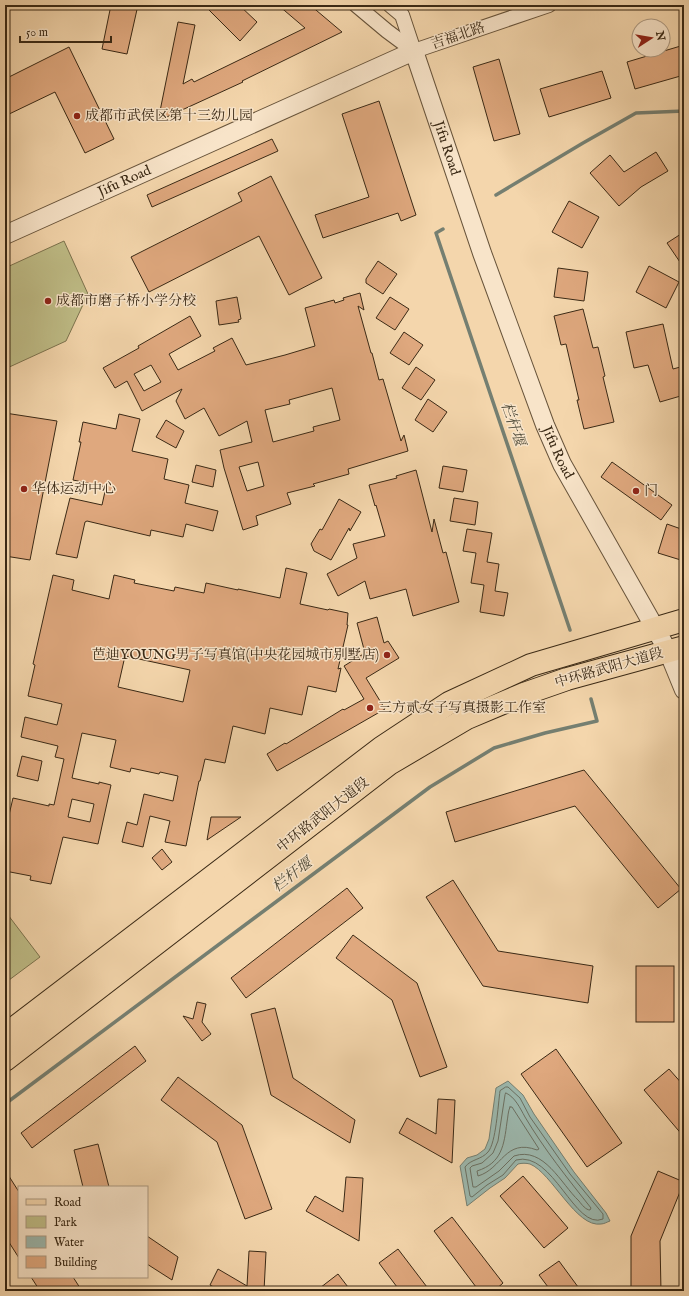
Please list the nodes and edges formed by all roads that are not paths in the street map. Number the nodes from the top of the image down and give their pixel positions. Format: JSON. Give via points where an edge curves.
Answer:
{"nodes":[{"id":1,"x":356,"y":5,"type":"edge"},
{"id":2,"x":390,"y":5,"type":"edge"},
{"id":3,"x":549,"y":5,"type":"edge"},
{"id":4,"x":414,"y":51,"type":"junction"},
{"id":5,"x":5,"y":234,"type":"edge"},
{"id":6,"x":684,"y":620,"type":"edge"},
{"id":7,"x":655,"y":628,"type":"junction"},
{"id":8,"x":676,"y":649,"type":"edge"},
{"id":9,"x":684,"y":690,"type":"edge"},
{"id":10,"x":5,"y":1035,"type":"edge"},
{"id":11,"x":5,"y":1060,"type":"edge"}],
"edges":[{"from":1,"to":4,"type":"street"},
{"from":2,"to":4,"type":"street","via":[[402,15]]},
{"from":3,"to":4,"type":"street","name":"吉福北路"},
{"from":4,"to":5,"type":"street","name":"Jifu Road"},
{"from":4,"to":7,"type":"street","name":"Jifu Road","via":[[482,253],[554,445],[562,464]]},
{"from":6,"to":7,"type":"main road","name":"中环路武阳大道段"},
{"from":7,"to":8,"type":"street","name":"Jifu Road"},
{"from":7,"to":10,"type":"main road","name":"中环路武阳大道段","via":[[531,665],[450,704],[381,748]]},
{"from":8,"to":9,"type":"street","name":"Jifu Road"},
{"from":8,"to":11,"type":"main road","name":"中环路武阳大道段","via":[[567,679],[524,694],[467,718],[389,764]]}]}
